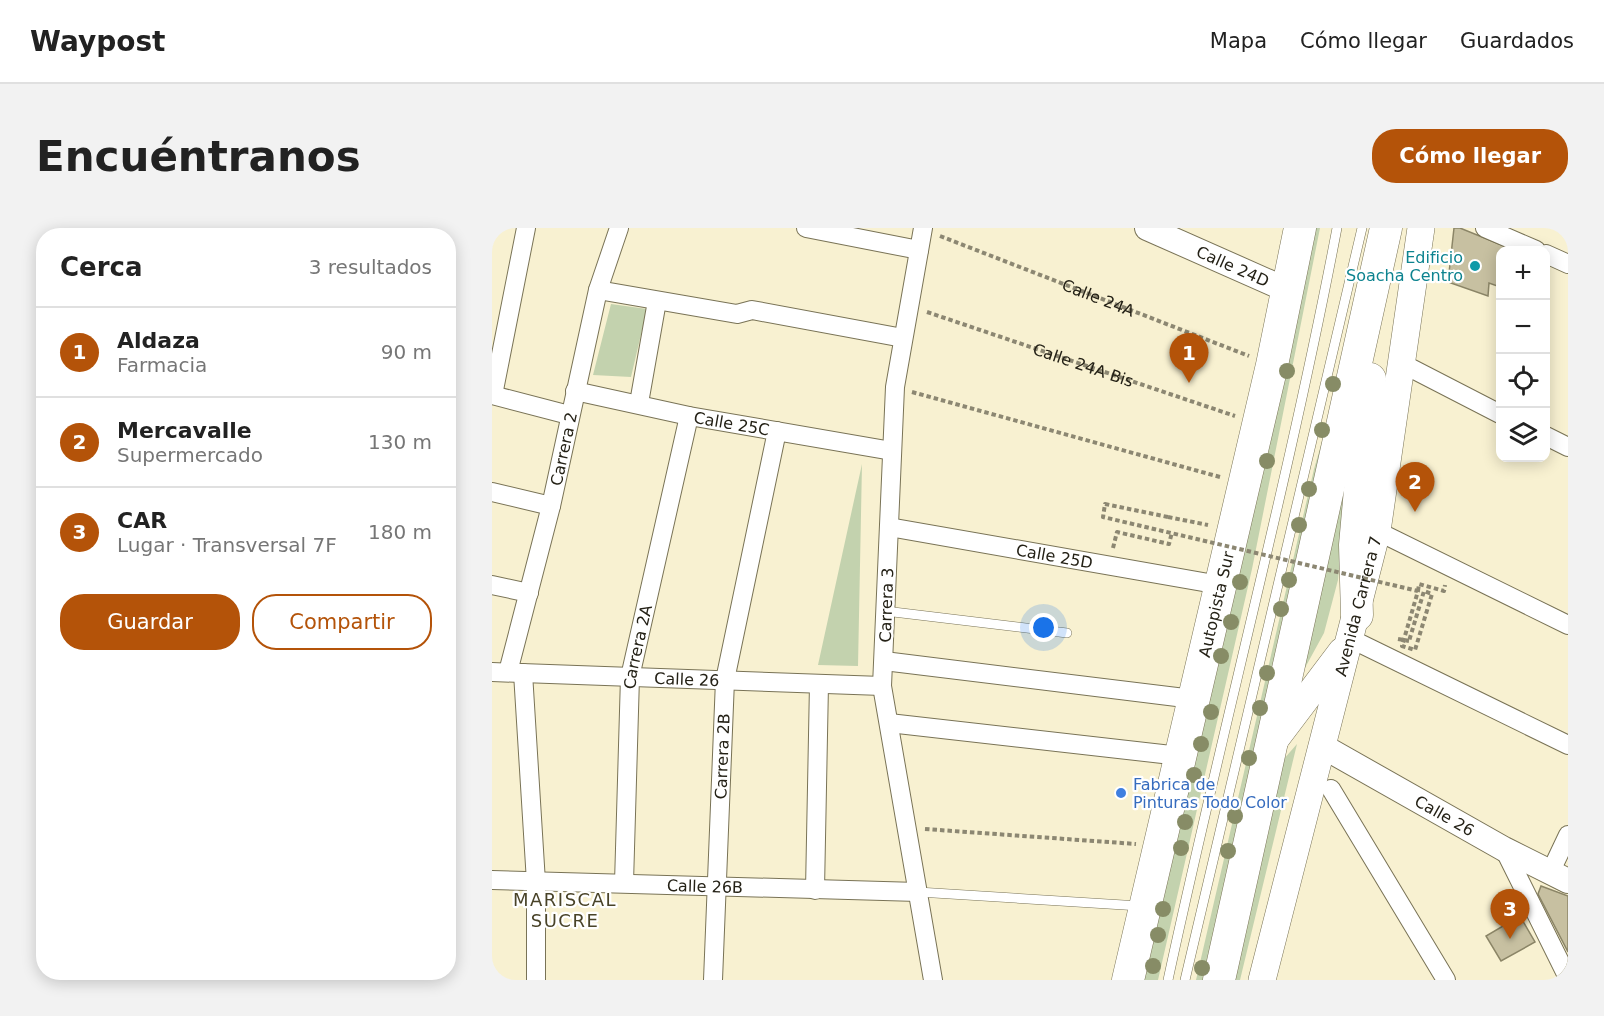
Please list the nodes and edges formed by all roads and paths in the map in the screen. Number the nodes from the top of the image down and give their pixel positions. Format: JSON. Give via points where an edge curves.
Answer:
{"nodes":[{"id":1,"x":526,"y":228,"type":"edge"},
{"id":2,"x":619,"y":228,"type":"edge"},
{"id":3,"x":806,"y":228,"type":"edge"},
{"id":4,"x":1146,"y":228,"type":"edge"},
{"id":5,"x":1300,"y":228,"type":"edge"},
{"id":6,"x":1337,"y":228,"type":"edge"},
{"id":7,"x":1420,"y":228,"type":"edge"},
{"id":8,"x":1485,"y":228,"type":"edge"},
{"id":9,"x":923,"y":229,"type":"edge"},
{"id":10,"x":1377,"y":230,"type":"edge"},
{"id":11,"x":1527,"y":246,"type":"edge"},
{"id":12,"x":919,"y":250,"type":"junction"},
{"id":13,"x":1550,"y":256,"type":"edge"},
{"id":14,"x":1568,"y":264,"type":"edge"},
{"id":15,"x":598,"y":290,"type":"junction"},
{"id":16,"x":1287,"y":290,"type":"junction"},
{"id":17,"x":657,"y":301,"type":"junction"},
{"id":18,"x":909,"y":306,"type":"junction"},
{"id":19,"x":903,"y":338,"type":"junction"},
{"id":20,"x":1401,"y":363,"type":"junction"},
{"id":21,"x":1272,"y":365,"type":"junction"},
{"id":22,"x":895,"y":387,"type":"junction"},
{"id":23,"x":575,"y":391,"type":"junction"},
{"id":24,"x":492,"y":395,"type":"edge"},
{"id":25,"x":639,"y":403,"type":"junction"},
{"id":26,"x":1496,"y":412,"type":"edge"},
{"id":27,"x":569,"y":415,"type":"junction"},
{"id":28,"x":689,"y":416,"type":"junction"},
{"id":29,"x":1258,"y":424,"type":"junction"},
{"id":30,"x":777,"y":431,"type":"junction"},
{"id":31,"x":1550,"y":438,"type":"edge"},
{"id":32,"x":1568,"y":447,"type":"edge"},
{"id":33,"x":892,"y":451,"type":"junction"},
{"id":34,"x":1244,"y":484,"type":"junction"},
{"id":35,"x":492,"y":492,"type":"edge"},
{"id":36,"x":551,"y":506,"type":"junction"},
{"id":37,"x":889,"y":527,"type":"junction"},
{"id":38,"x":1233,"y":531,"type":"junction"},
{"id":39,"x":1377,"y":531,"type":"junction"},
{"id":40,"x":1116,"y":532,"type":"dead end"},
{"id":41,"x":1172,"y":532,"type":"junction"},
{"id":42,"x":492,"y":585,"type":"edge"},
{"id":43,"x":1220,"y":585,"type":"junction"},
{"id":44,"x":529,"y":592,"type":"junction"},
{"id":45,"x":885,"y":611,"type":"junction"},
{"id":46,"x":1568,"y":625,"type":"edge"},
{"id":47,"x":1354,"y":627,"type":"junction"},
{"id":48,"x":1067,"y":633,"type":"dead end"},
{"id":49,"x":1409,"y":641,"type":"dead end"},
{"id":50,"x":884,"y":661,"type":"junction"},
{"id":51,"x":508,"y":672,"type":"edge"},
{"id":52,"x":630,"y":677,"type":"junction"},
{"id":53,"x":725,"y":680,"type":"junction"},
{"id":54,"x":819,"y":684,"type":"junction"},
{"id":55,"x":882,"y":686,"type":"junction"},
{"id":56,"x":1193,"y":699,"type":"junction"},
{"id":57,"x":889,"y":723,"type":"junction"},
{"id":58,"x":1568,"y":745,"type":"edge"},
{"id":59,"x":1271,"y":746,"type":"junction"},
{"id":60,"x":1322,"y":746,"type":"junction"},
{"id":61,"x":1180,"y":756,"type":"junction"},
{"id":62,"x":1331,"y":789,"type":"dead end"},
{"id":63,"x":923,"y":829,"type":"dead end"},
{"id":64,"x":1568,"y":835,"type":"edge"},
{"id":65,"x":1159,"y":846,"type":"junction"},
{"id":66,"x":1504,"y":849,"type":"junction"},
{"id":67,"x":1559,"y":877,"type":"edge"},
{"id":68,"x":492,"y":880,"type":"edge"},
{"id":69,"x":536,"y":882,"type":"junction"},
{"id":70,"x":624,"y":884,"type":"junction"},
{"id":71,"x":715,"y":886,"type":"junction"},
{"id":72,"x":815,"y":890,"type":"junction"},
{"id":73,"x":918,"y":892,"type":"junction"},
{"id":74,"x":1145,"y":907,"type":"junction"},
{"id":75,"x":1568,"y":978,"type":"edge"},
{"id":76,"x":536,"y":980,"type":"edge"},
{"id":77,"x":713,"y":980,"type":"edge"},
{"id":78,"x":933,"y":980,"type":"edge"},
{"id":79,"x":1128,"y":980,"type":"edge"},
{"id":80,"x":1168,"y":980,"type":"edge"},
{"id":81,"x":1185,"y":980,"type":"edge"},
{"id":82,"x":1219,"y":980,"type":"edge"},
{"id":83,"x":1262,"y":980,"type":"edge"},
{"id":84,"x":1446,"y":980,"type":"edge"}],
"edges":[{"from":1,"to":24,"type":"street"},
{"from":2,"to":15,"type":"street","name":"Carrera 2"},
{"from":3,"to":12,"type":"street"},
{"from":4,"to":16,"type":"street","name":"Calle 24D"},
{"from":5,"to":16,"type":"highway","name":"Autopista Sur"},
{"from":6,"to":80,"type":"lane","via":[[1318,330]]},
{"from":7,"to":20,"type":"main road","name":"Avenida Carrera 7"},
{"from":8,"to":11,"type":"street"},
{"from":9,"to":12,"type":"street","name":"Carrera 3"},
{"from":9,"to":21,"type":"path","name":"Calle 24A"},
{"from":10,"to":47,"type":"highway","via":[[1358,487]]},
{"from":10,"to":59,"type":"highway"},
{"from":10,"to":81,"type":"lane"},
{"from":12,"to":18,"type":"street","name":"Carrera 3"},
{"from":13,"to":14,"type":"street"},
{"from":15,"to":17,"type":"street"},
{"from":15,"to":23,"type":"street","name":"Carrera 2"},
{"from":16,"to":21,"type":"highway","name":"Autopista Sur"},
{"from":17,"to":19,"type":"street","via":[[737,314],[752,310]]},
{"from":17,"to":25,"type":"street"},
{"from":18,"to":19,"type":"street","name":"Carrera 3"},
{"from":18,"to":29,"type":"path","name":"Calle 24A Bis"},
{"from":19,"to":22,"type":"street","name":"Carrera 3"},
{"from":20,"to":26,"type":"street"},
{"from":20,"to":39,"type":"main road","name":"Avenida Carrera 7"},
{"from":21,"to":29,"type":"highway","name":"Autopista Sur"},
{"from":22,"to":33,"type":"street","name":"Carrera 3"},
{"from":22,"to":34,"type":"path"},
{"from":23,"to":25,"type":"street","name":"Calle 25C"},
{"from":23,"to":27,"type":"street","name":"Carrera 2"},
{"from":24,"to":27,"type":"street"},
{"from":25,"to":28,"type":"street","name":"Calle 25C"},
{"from":27,"to":36,"type":"street","name":"Carrera 2"},
{"from":28,"to":30,"type":"street","name":"Calle 25C"},
{"from":28,"to":52,"type":"street","name":"Carrera 2A"},
{"from":29,"to":34,"type":"highway","name":"Autopista Sur"},
{"from":30,"to":33,"type":"street","name":"Calle 25C"},
{"from":30,"to":53,"type":"street","name":"Carrera 2B"},
{"from":31,"to":32,"type":"street"},
{"from":33,"to":37,"type":"street","name":"Carrera 3"},
{"from":34,"to":38,"type":"highway","name":"Autopista Sur"},
{"from":35,"to":36,"type":"street"},
{"from":36,"to":44,"type":"street","name":"Carrera 2"},
{"from":37,"to":43,"type":"street","name":"Calle 25D"},
{"from":37,"to":45,"type":"street","name":"Carrera 3"},
{"from":38,"to":41,"type":"path","bridge":true,"via":[[1105,504],[1102,517]]},
{"from":38,"to":43,"type":"highway","name":"Autopista Sur"},
{"from":39,"to":46,"type":"street"},
{"from":39,"to":47,"type":"main road","name":"Avenida Carrera 7"},
{"from":40,"to":41,"type":"path","via":[[1169,544]]},
{"from":41,"to":49,"type":"path","bridge":true,"via":[[1418,591],[1402,646],[1415,650],[1432,594],[1424,591]]},
{"from":42,"to":44,"type":"street"},
{"from":43,"to":56,"type":"highway","name":"Autopista Sur"},
{"from":44,"to":51,"type":"street","name":"Carrera 2"},
{"from":45,"to":48,"type":"lane"},
{"from":45,"to":50,"type":"street","name":"Carrera 3"},
{"from":47,"to":58,"type":"street"},
{"from":47,"to":59,"type":"main road"},
{"from":47,"to":60,"type":"main road","name":"Avenida Carrera 7"},
{"from":50,"to":55,"type":"street","name":"Carrera 3"},
{"from":50,"to":56,"type":"street"},
{"from":51,"to":52,"type":"street","name":"Calle 26"},
{"from":51,"to":69,"type":"street","name":"Carrera 2"},
{"from":52,"to":53,"type":"street","name":"Calle 26"},
{"from":52,"to":70,"type":"street","name":"Carrera 2A"},
{"from":53,"to":54,"type":"street","name":"Calle 26"},
{"from":53,"to":71,"type":"street","name":"Carrera 2B"},
{"from":54,"to":55,"type":"street","name":"Calle 26"},
{"from":54,"to":72,"type":"street"},
{"from":55,"to":57,"type":"street","name":"Carrera 3"},
{"from":56,"to":61,"type":"highway","name":"Autopista Sur"},
{"from":57,"to":61,"type":"street"},
{"from":57,"to":73,"type":"street","name":"Carrera 3"},
{"from":59,"to":82,"type":"highway"},
{"from":60,"to":66,"type":"street","name":"Calle 26"},
{"from":60,"to":83,"type":"main road","name":"Avenida Carrera 7"},
{"from":61,"to":65,"type":"highway","name":"Autopista Sur"},
{"from":62,"to":84,"type":"street"},
{"from":63,"to":65,"type":"path"},
{"from":64,"to":67,"type":"street"},
{"from":65,"to":74,"type":"highway","name":"Autopista Sur"},
{"from":66,"to":67,"type":"street","name":"Calle 26"},
{"from":66,"to":75,"type":"street"},
{"from":68,"to":69,"type":"street","name":"Calle 26B"},
{"from":69,"to":70,"type":"street","name":"Calle 26B"},
{"from":69,"to":76,"type":"street","name":"Carrera 2"},
{"from":70,"to":71,"type":"street","name":"Calle 26B"},
{"from":71,"to":72,"type":"street","name":"Calle 26B"},
{"from":71,"to":77,"type":"street","name":"Carrera 2B"},
{"from":72,"to":73,"type":"street","name":"Calle 26B"},
{"from":73,"to":74,"type":"lane"},
{"from":73,"to":78,"type":"street","name":"Carrera 3"},
{"from":74,"to":79,"type":"highway","name":"Autopista Sur"}]}
